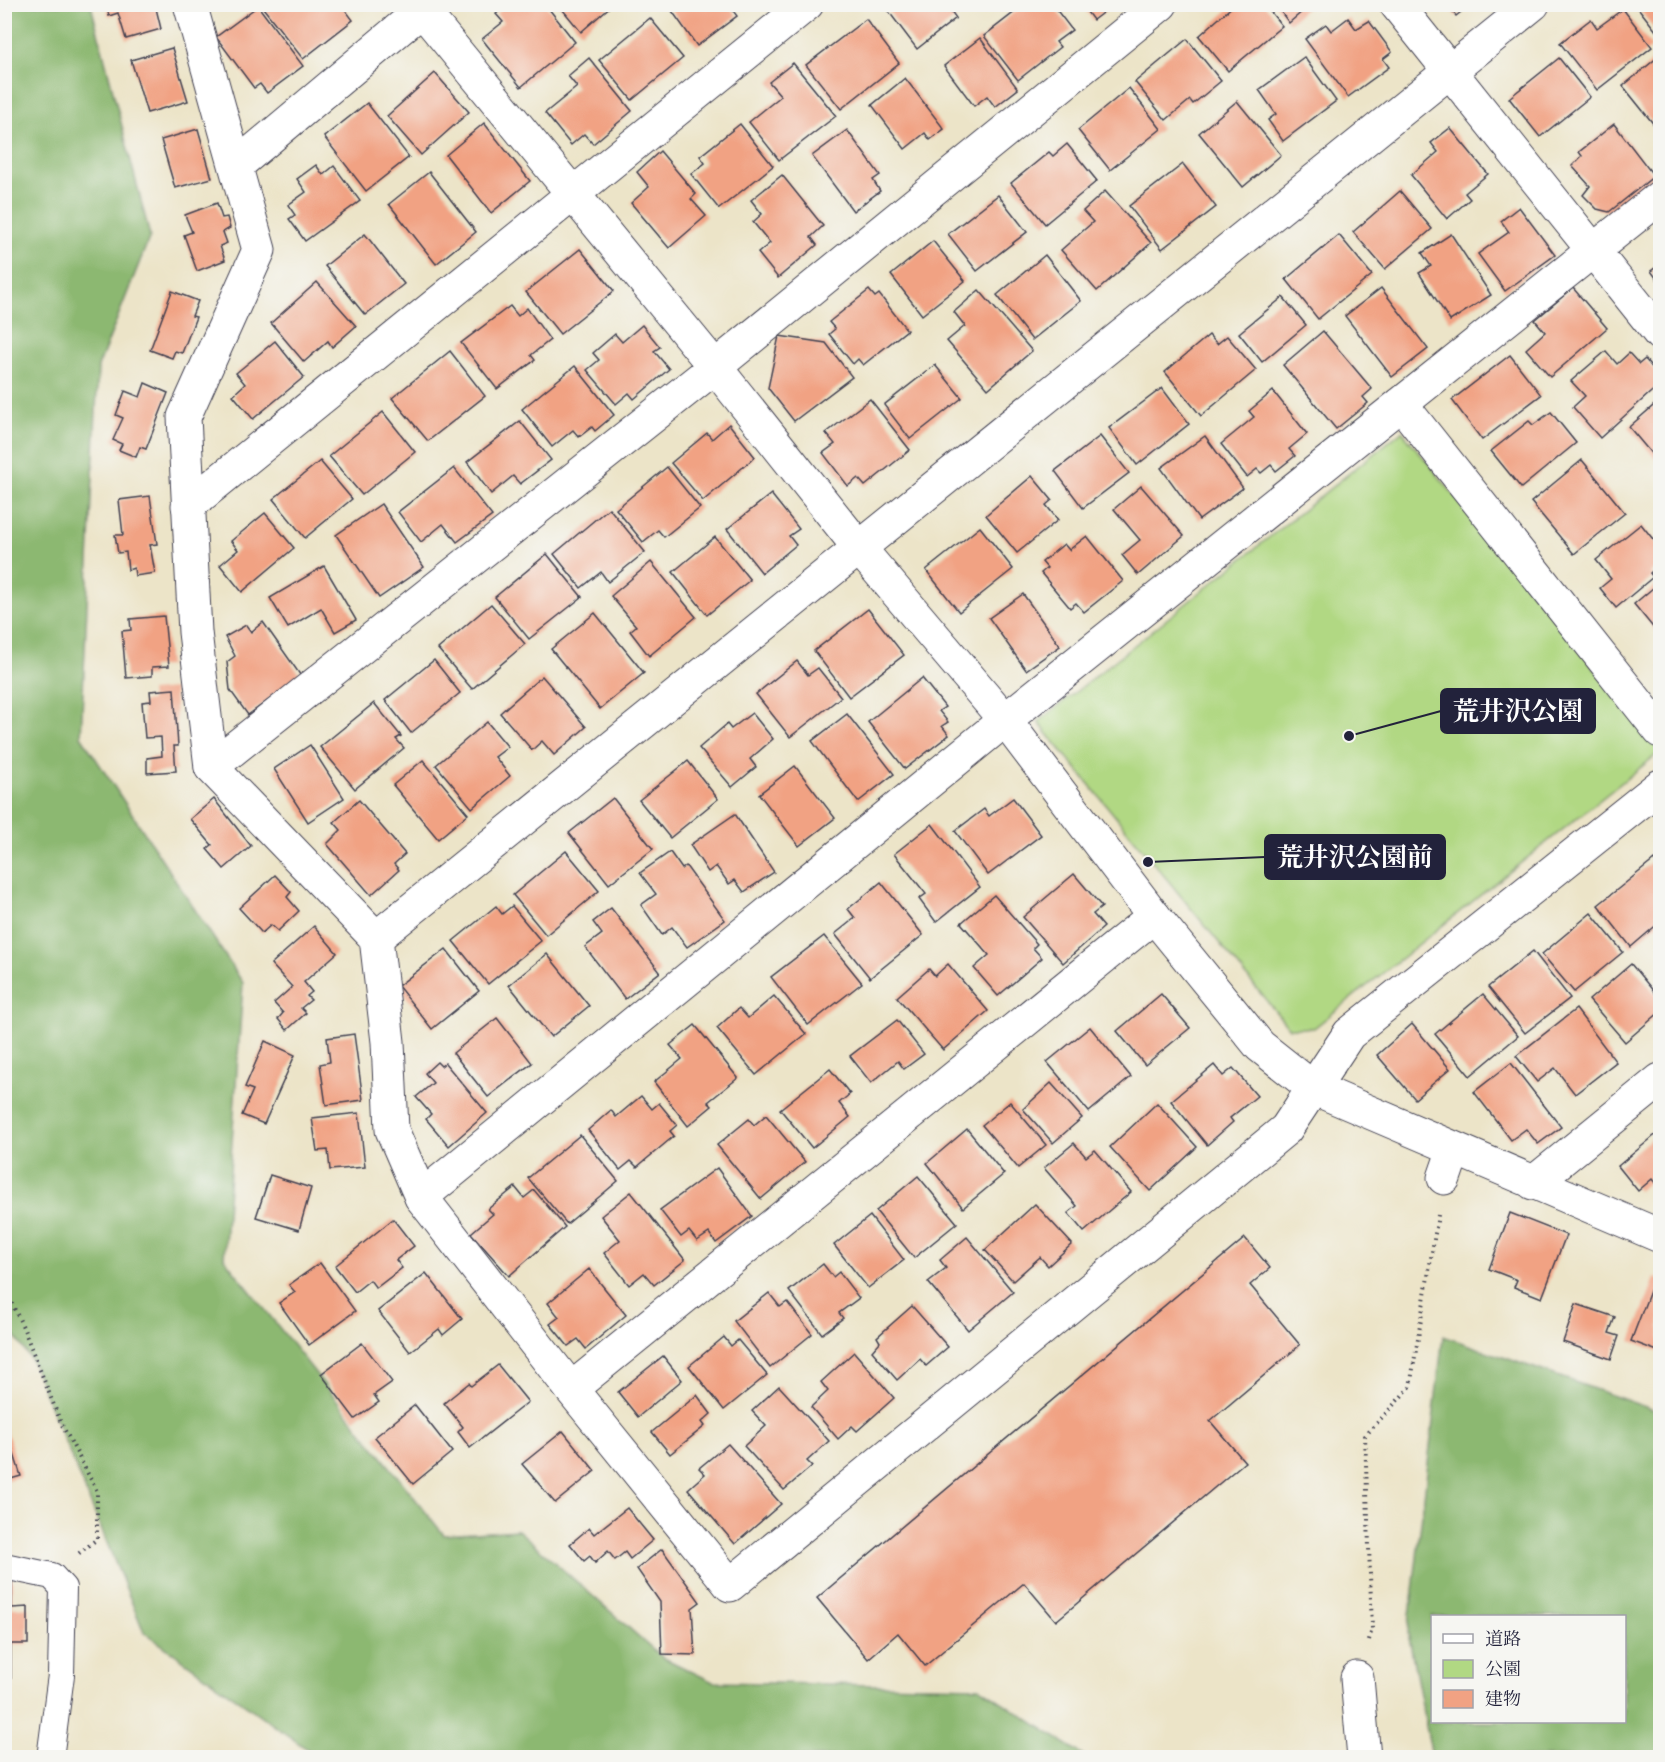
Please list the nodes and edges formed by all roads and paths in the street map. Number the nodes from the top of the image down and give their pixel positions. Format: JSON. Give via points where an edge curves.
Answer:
{"nodes":[{"id":1,"x":190,"y":4,"type":"edge"},
{"id":2,"x":807,"y":4,"type":"edge"},
{"id":3,"x":1161,"y":4,"type":"edge"},
{"id":4,"x":1396,"y":4,"type":"edge"},
{"id":5,"x":1533,"y":4,"type":"edge"},
{"id":6,"x":425,"y":7,"type":"edge"},
{"id":7,"x":1450,"y":72,"type":"junction"},
{"id":8,"x":236,"y":166,"type":"junction"},
{"id":9,"x":574,"y":194,"type":"junction"},
{"id":10,"x":1660,"y":197,"type":"edge"},
{"id":11,"x":1594,"y":251,"type":"junction"},
{"id":12,"x":1660,"y":334,"type":"edge"},
{"id":13,"x":715,"y":367,"type":"junction"},
{"id":14,"x":1401,"y":404,"type":"junction"},
{"id":15,"x":188,"y":506,"type":"junction"},
{"id":16,"x":860,"y":549,"type":"junction"},
{"id":17,"x":1005,"y":720,"type":"junction"},
{"id":18,"x":1660,"y":731,"type":"edge"},
{"id":19,"x":212,"y":766,"type":"junction"},
{"id":20,"x":1660,"y":786,"type":"edge"},
{"id":21,"x":1154,"y":916,"type":"junction"},
{"id":22,"x":376,"y":938,"type":"junction"},
{"id":23,"x":1660,"y":1080,"type":"edge"},
{"id":24,"x":1313,"y":1088,"type":"junction"},
{"id":25,"x":1449,"y":1164,"type":"junction"},
{"id":26,"x":1533,"y":1183,"type":"junction"},
{"id":27,"x":421,"y":1197,"type":"junction"},
{"id":28,"x":1660,"y":1236,"type":"edge"},
{"id":29,"x":4,"y":1287,"type":"edge"},
{"id":30,"x":571,"y":1389,"type":"junction"},
{"id":31,"x":4,"y":1566,"type":"edge"},
{"id":32,"x":52,"y":1576,"type":"junction"},
{"id":33,"x":1357,"y":1678,"type":"joint"},
{"id":34,"x":50,"y":1758,"type":"edge"},
{"id":35,"x":1364,"y":1758,"type":"edge"}],
"edges":[{"from":1,"to":8,"type":"street"},
{"from":2,"to":9,"type":"street"},
{"from":3,"to":13,"type":"street"},
{"from":4,"to":7,"type":"street"},
{"from":5,"to":7,"type":"street"},
{"from":6,"to":8,"type":"street"},
{"from":6,"to":9,"type":"street"},
{"from":7,"to":11,"type":"street"},
{"from":7,"to":16,"type":"street"},
{"from":8,"to":15,"type":"street","via":[[259,250],[184,417]]},
{"from":9,"to":13,"type":"street"},
{"from":9,"to":15,"type":"street"},
{"from":10,"to":11,"type":"street"},
{"from":11,"to":12,"type":"street"},
{"from":11,"to":14,"type":"street"},
{"from":13,"to":16,"type":"street"},
{"from":13,"to":19,"type":"street"},
{"from":14,"to":17,"type":"street"},
{"from":14,"to":18,"type":"street"},
{"from":15,"to":19,"type":"street","via":[[195,632]]},
{"from":16,"to":17,"type":"street"},
{"from":16,"to":22,"type":"street"},
{"from":17,"to":21,"type":"street"},
{"from":17,"to":27,"type":"street"},
{"from":19,"to":22,"type":"street"},
{"from":20,"to":24,"type":"street","via":[[1349,1034]]},
{"from":21,"to":24,"type":"street","via":[[1260,1046]]},
{"from":21,"to":30,"type":"street"},
{"from":22,"to":27,"type":"street","via":[[388,1042],[392,1130]]},
{"from":23,"to":26,"type":"street"},
{"from":24,"to":25,"type":"street"},
{"from":24,"to":30,"type":"street","via":[[1286,1129],[730,1585]]},
{"from":25,"to":26,"type":"street"},
{"from":25,"to":33,"type":"path","via":[[1410,1387],[1365,1436],[1372,1629]]},
{"from":26,"to":28,"type":"street"},
{"from":27,"to":30,"type":"street"},
{"from":29,"to":32,"type":"path","via":[[62,1424],[97,1491],[97,1539]]},
{"from":31,"to":32,"type":"lane"},
{"from":32,"to":34,"type":"lane","via":[[63,1588],[61,1675]]},
{"from":33,"to":35,"type":"street"}]}
